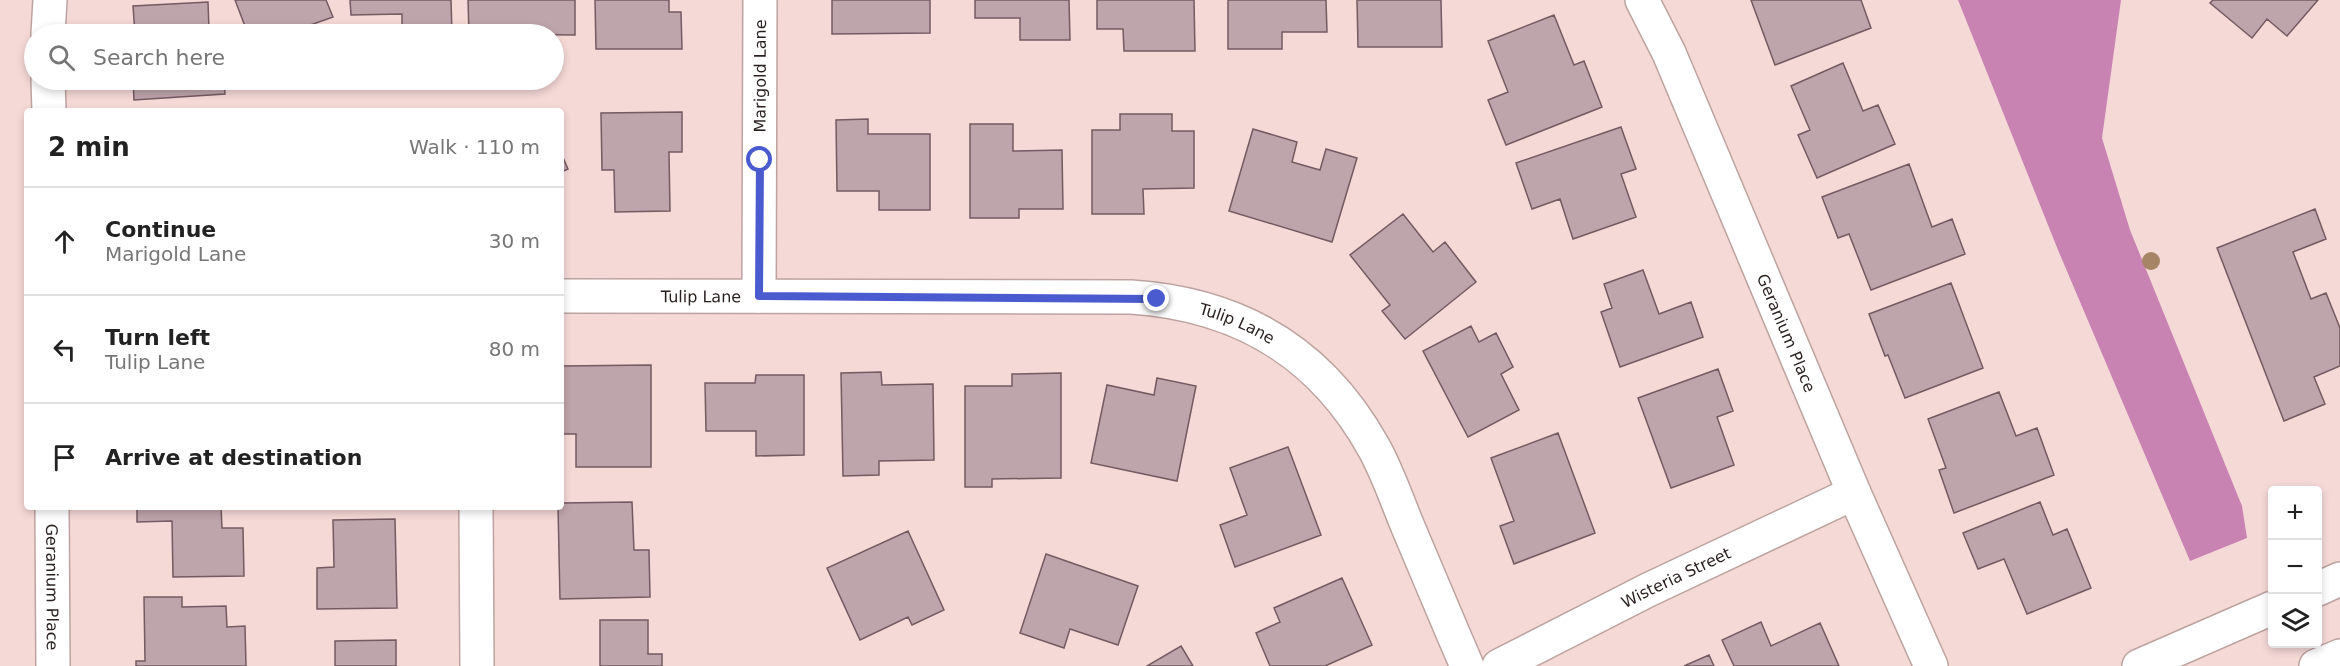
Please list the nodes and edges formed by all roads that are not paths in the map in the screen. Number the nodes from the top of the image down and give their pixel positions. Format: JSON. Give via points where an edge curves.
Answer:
{"nodes":[{"id":1,"x":50,"y":0,"type":"edge"},
{"id":2,"x":760,"y":0,"type":"edge"},
{"id":3,"x":1642,"y":0,"type":"edge"},
{"id":4,"x":49,"y":24,"type":"edge"},
{"id":5,"x":48,"y":90,"type":"edge"},
{"id":6,"x":49,"y":108,"type":"edge"},
{"id":7,"x":564,"y":296,"type":"edge"},
{"id":8,"x":759,"y":296,"type":"junction"},
{"id":9,"x":1854,"y":493,"type":"junction"},
{"id":10,"x":52,"y":510,"type":"edge"},
{"id":11,"x":476,"y":510,"type":"edge"},
{"id":12,"x":2340,"y":579,"type":"edge"},
{"id":13,"x":2322,"y":587,"type":"edge"},
{"id":14,"x":2268,"y":610,"type":"edge"},
{"id":15,"x":2340,"y":656,"type":"edge"},
{"id":16,"x":53,"y":666,"type":"edge"},
{"id":17,"x":477,"y":666,"type":"edge"},
{"id":18,"x":1467,"y":666,"type":"edge"},
{"id":19,"x":1499,"y":666,"type":"edge"},
{"id":20,"x":1931,"y":666,"type":"edge"},
{"id":21,"x":2139,"y":666,"type":"edge"},
{"id":22,"x":2316,"y":666,"type":"edge"}],
"edges":[{"from":1,"to":4,"type":"street"},
{"from":2,"to":8,"type":"street","name":"Marigold Lane"},
{"from":3,"to":9,"type":"street","name":"Geranium Place","via":[[1669,53]]},
{"from":5,"to":6,"type":"street"},
{"from":7,"to":8,"type":"street","name":"Tulip Lane"},
{"from":8,"to":18,"type":"street","name":"Tulip Lane","via":[[1139,298],[1203,307],[1246,323],[1286,346],[1321,375],[1351,410],[1375,450]]},
{"from":9,"to":19,"type":"street","name":"Wisteria Street","via":[[1648,590]]},
{"from":9,"to":20,"type":"street","name":"Geranium Place"},
{"from":10,"to":16,"type":"street","name":"Geranium Place"},
{"from":11,"to":17,"type":"street"},
{"from":12,"to":13,"type":"street"},
{"from":14,"to":21,"type":"street"},
{"from":15,"to":22,"type":"street"}]}
